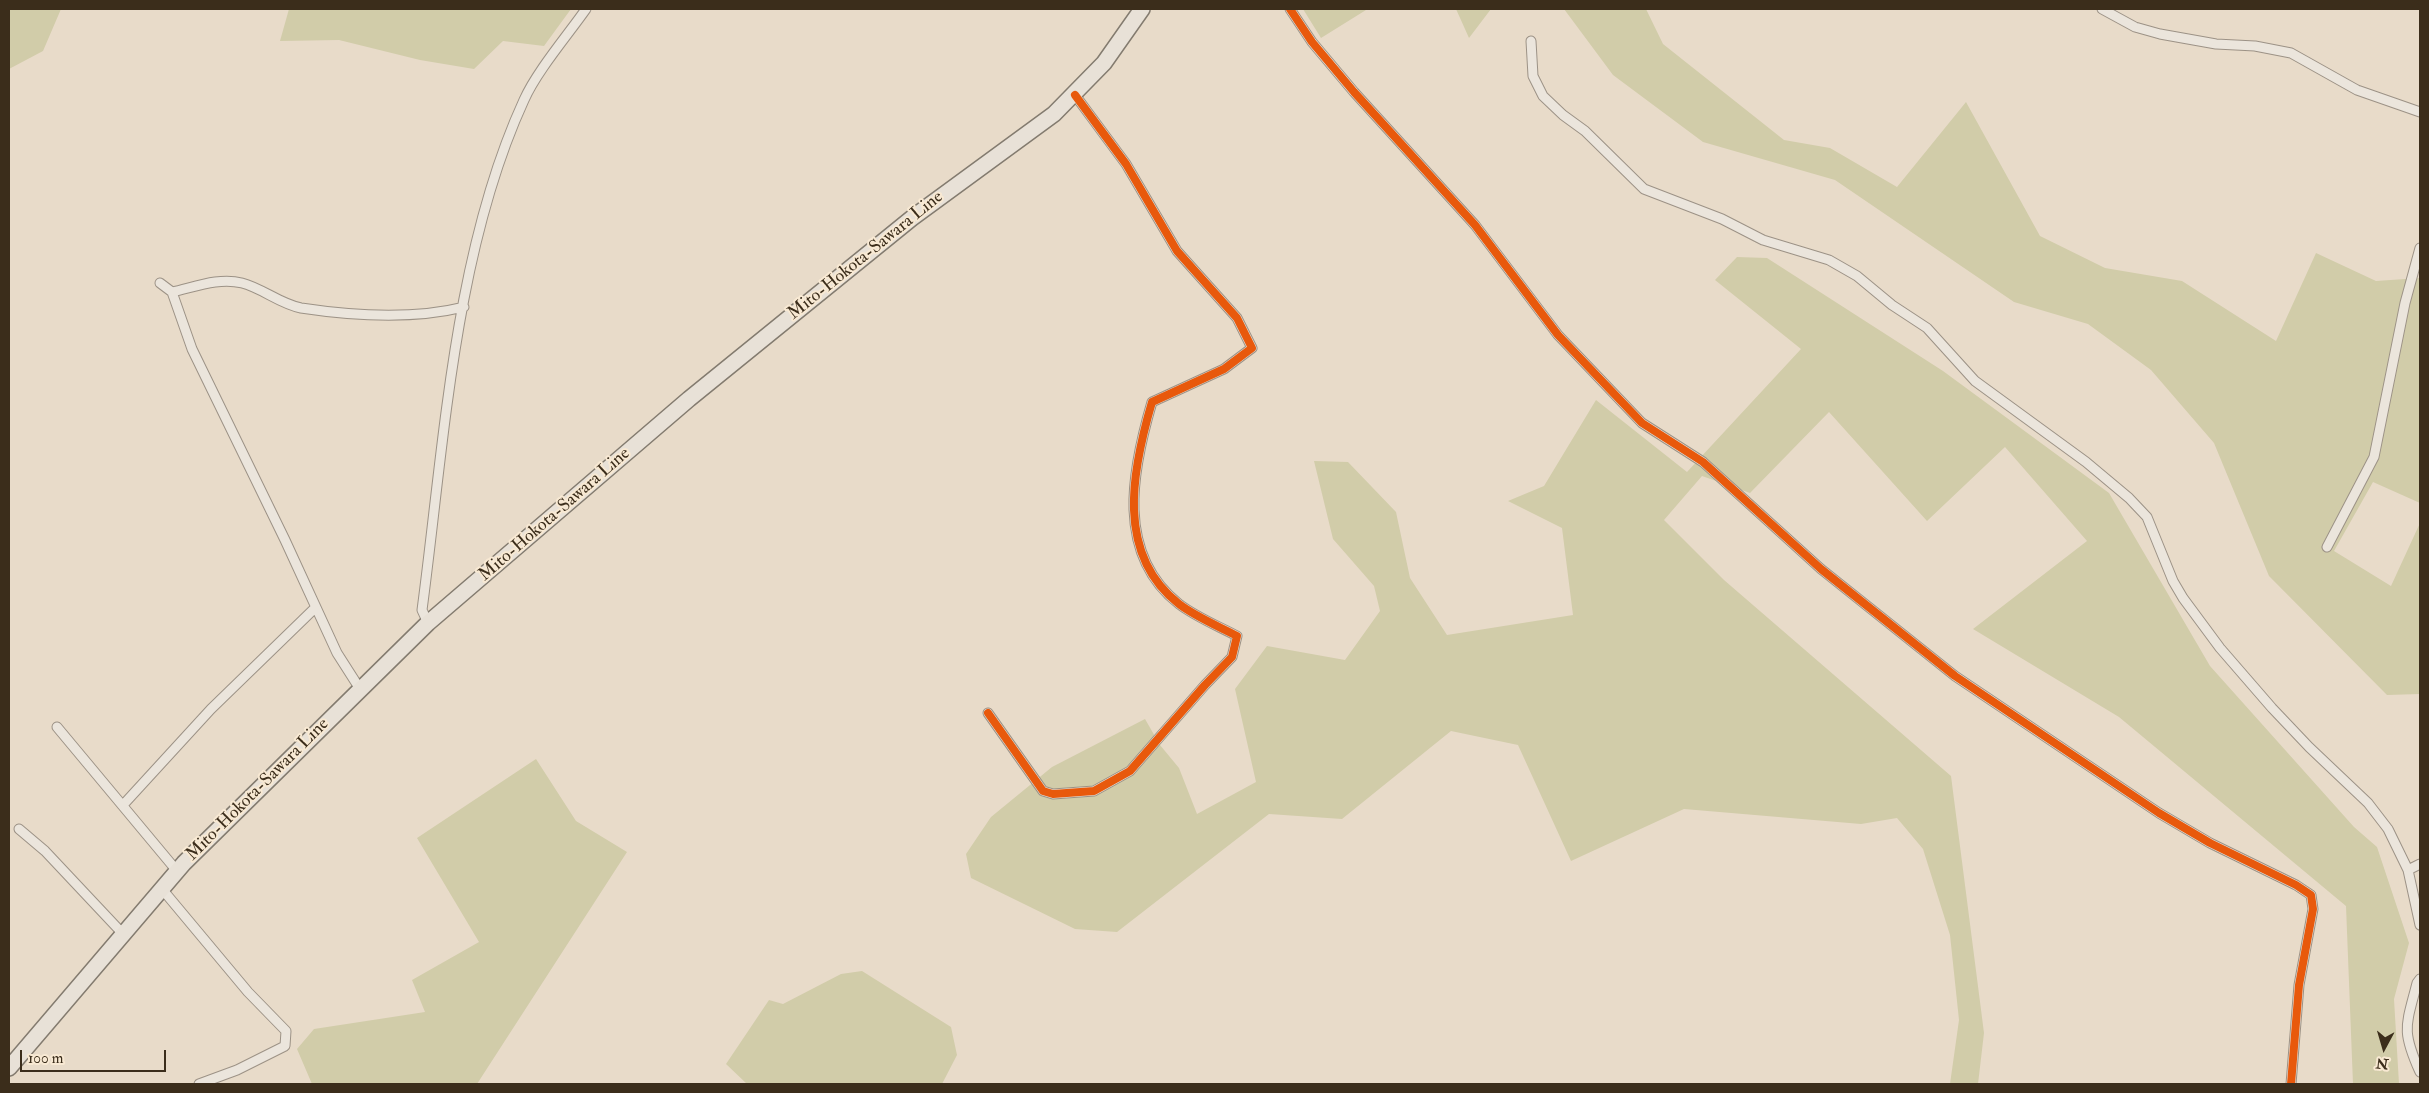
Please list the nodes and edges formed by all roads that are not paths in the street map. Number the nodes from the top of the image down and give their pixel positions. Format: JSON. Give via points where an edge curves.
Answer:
{"nodes":[{"id":1,"x":586,"y":9,"type":"edge"},
{"id":2,"x":1142,"y":9,"type":"edge"},
{"id":3,"x":1290,"y":9,"type":"edge"},
{"id":4,"x":2102,"y":9,"type":"edge"},
{"id":5,"x":1531,"y":41,"type":"dead end"},
{"id":6,"x":1075,"y":95,"type":"junction"},
{"id":7,"x":2420,"y":112,"type":"edge"},
{"id":8,"x":2420,"y":248,"type":"edge"},
{"id":9,"x":160,"y":283,"type":"dead end"},
{"id":10,"x":172,"y":292,"type":"junction"},
{"id":11,"x":464,"y":307,"type":"junction"},
{"id":12,"x":2327,"y":547,"type":"dead end"},
{"id":13,"x":315,"y":608,"type":"junction"},
{"id":14,"x":428,"y":623,"type":"junction"},
{"id":15,"x":360,"y":689,"type":"junction"},
{"id":16,"x":988,"y":713,"type":"dead end"},
{"id":17,"x":57,"y":727,"type":"dead end"},
{"id":18,"x":123,"y":805,"type":"junction"},
{"id":19,"x":19,"y":829,"type":"dead end"},
{"id":20,"x":2420,"y":864,"type":"edge"},
{"id":21,"x":2408,"y":870,"type":"junction"},
{"id":22,"x":178,"y":871,"type":"junction"},
{"id":23,"x":162,"y":889,"type":"junction"},
{"id":24,"x":2420,"y":925,"type":"edge"},
{"id":25,"x":124,"y":935,"type":"junction"},
{"id":26,"x":2420,"y":979,"type":"edge"},
{"id":27,"x":9,"y":1068,"type":"edge"},
{"id":28,"x":2420,"y":1072,"type":"edge"},
{"id":29,"x":199,"y":1084,"type":"edge"},
{"id":30,"x":2291,"y":1084,"type":"edge"}],
"edges":[{"from":1,"to":11,"type":"street","via":[[525,98],[506,142],[488,198]]},
{"from":2,"to":6,"type":"main road","name":"Mito-Hokota-Sawara Line","via":[[1104,63]]},
{"from":3,"to":30,"type":"street","via":[[1312,42],[1354,92],[1475,225],[1558,336],[1642,423],[1703,462],[1821,570],[1955,676],[2159,813],[2310,895],[2314,909],[2300,985]]},
{"from":4,"to":7,"type":"street","via":[[2135,27],[2160,34],[2291,53],[2357,90]]},
{"from":5,"to":21,"type":"street","via":[[1533,76],[1544,96],[1644,189],[1722,219],[1763,240],[1829,260],[1857,276],[1927,328],[1974,381],[2086,462],[2129,498],[2147,517],[2183,598],[2220,648],[2309,747],[2368,803],[2388,828]]},
{"from":6,"to":14,"type":"main road","name":"Mito-Hokota-Sawara Line","via":[[1054,114],[912,218],[697,393]]},
{"from":6,"to":16,"type":"street","via":[[1126,164],[1177,251],[1237,318],[1252,348],[1224,369],[1152,402],[1136,462],[1133,512],[1136,535],[1151,575],[1180,605],[1237,636],[1232,658],[1130,771],[1094,791],[1053,794],[1043,791]]},
{"from":8,"to":12,"type":"street","via":[[2374,457]]},
{"from":9,"to":10,"type":"street"},
{"from":10,"to":11,"type":"street","via":[[219,280],[243,283],[300,308],[395,316],[439,313]]},
{"from":10,"to":13,"type":"street","via":[[192,349]]},
{"from":11,"to":14,"type":"street","via":[[443,431],[422,610]]},
{"from":13,"to":15,"type":"street","via":[[337,653]]},
{"from":13,"to":18,"type":"street","via":[[211,709]]},
{"from":14,"to":15,"type":"main road","name":"Mito-Hokota-Sawara Line"},
{"from":15,"to":22,"type":"main road","name":"Mito-Hokota-Sawara Line"},
{"from":17,"to":18,"type":"street"},
{"from":18,"to":22,"type":"street"},
{"from":19,"to":25,"type":"street","via":[[45,851]]},
{"from":20,"to":21,"type":"street"},
{"from":21,"to":24,"type":"street"},
{"from":22,"to":23,"type":"main road","name":"Mito-Hokota-Sawara Line"},
{"from":23,"to":25,"type":"main road","name":"Mito-Hokota-Sawara Line"},
{"from":23,"to":29,"type":"street","via":[[248,992],[286,1031],[285,1046],[237,1070]]},
{"from":25,"to":27,"type":"main road","name":"Mito-Hokota-Sawara Line"},
{"from":26,"to":28,"type":"street","via":[[2406,1025],[2409,1046]]}]}
